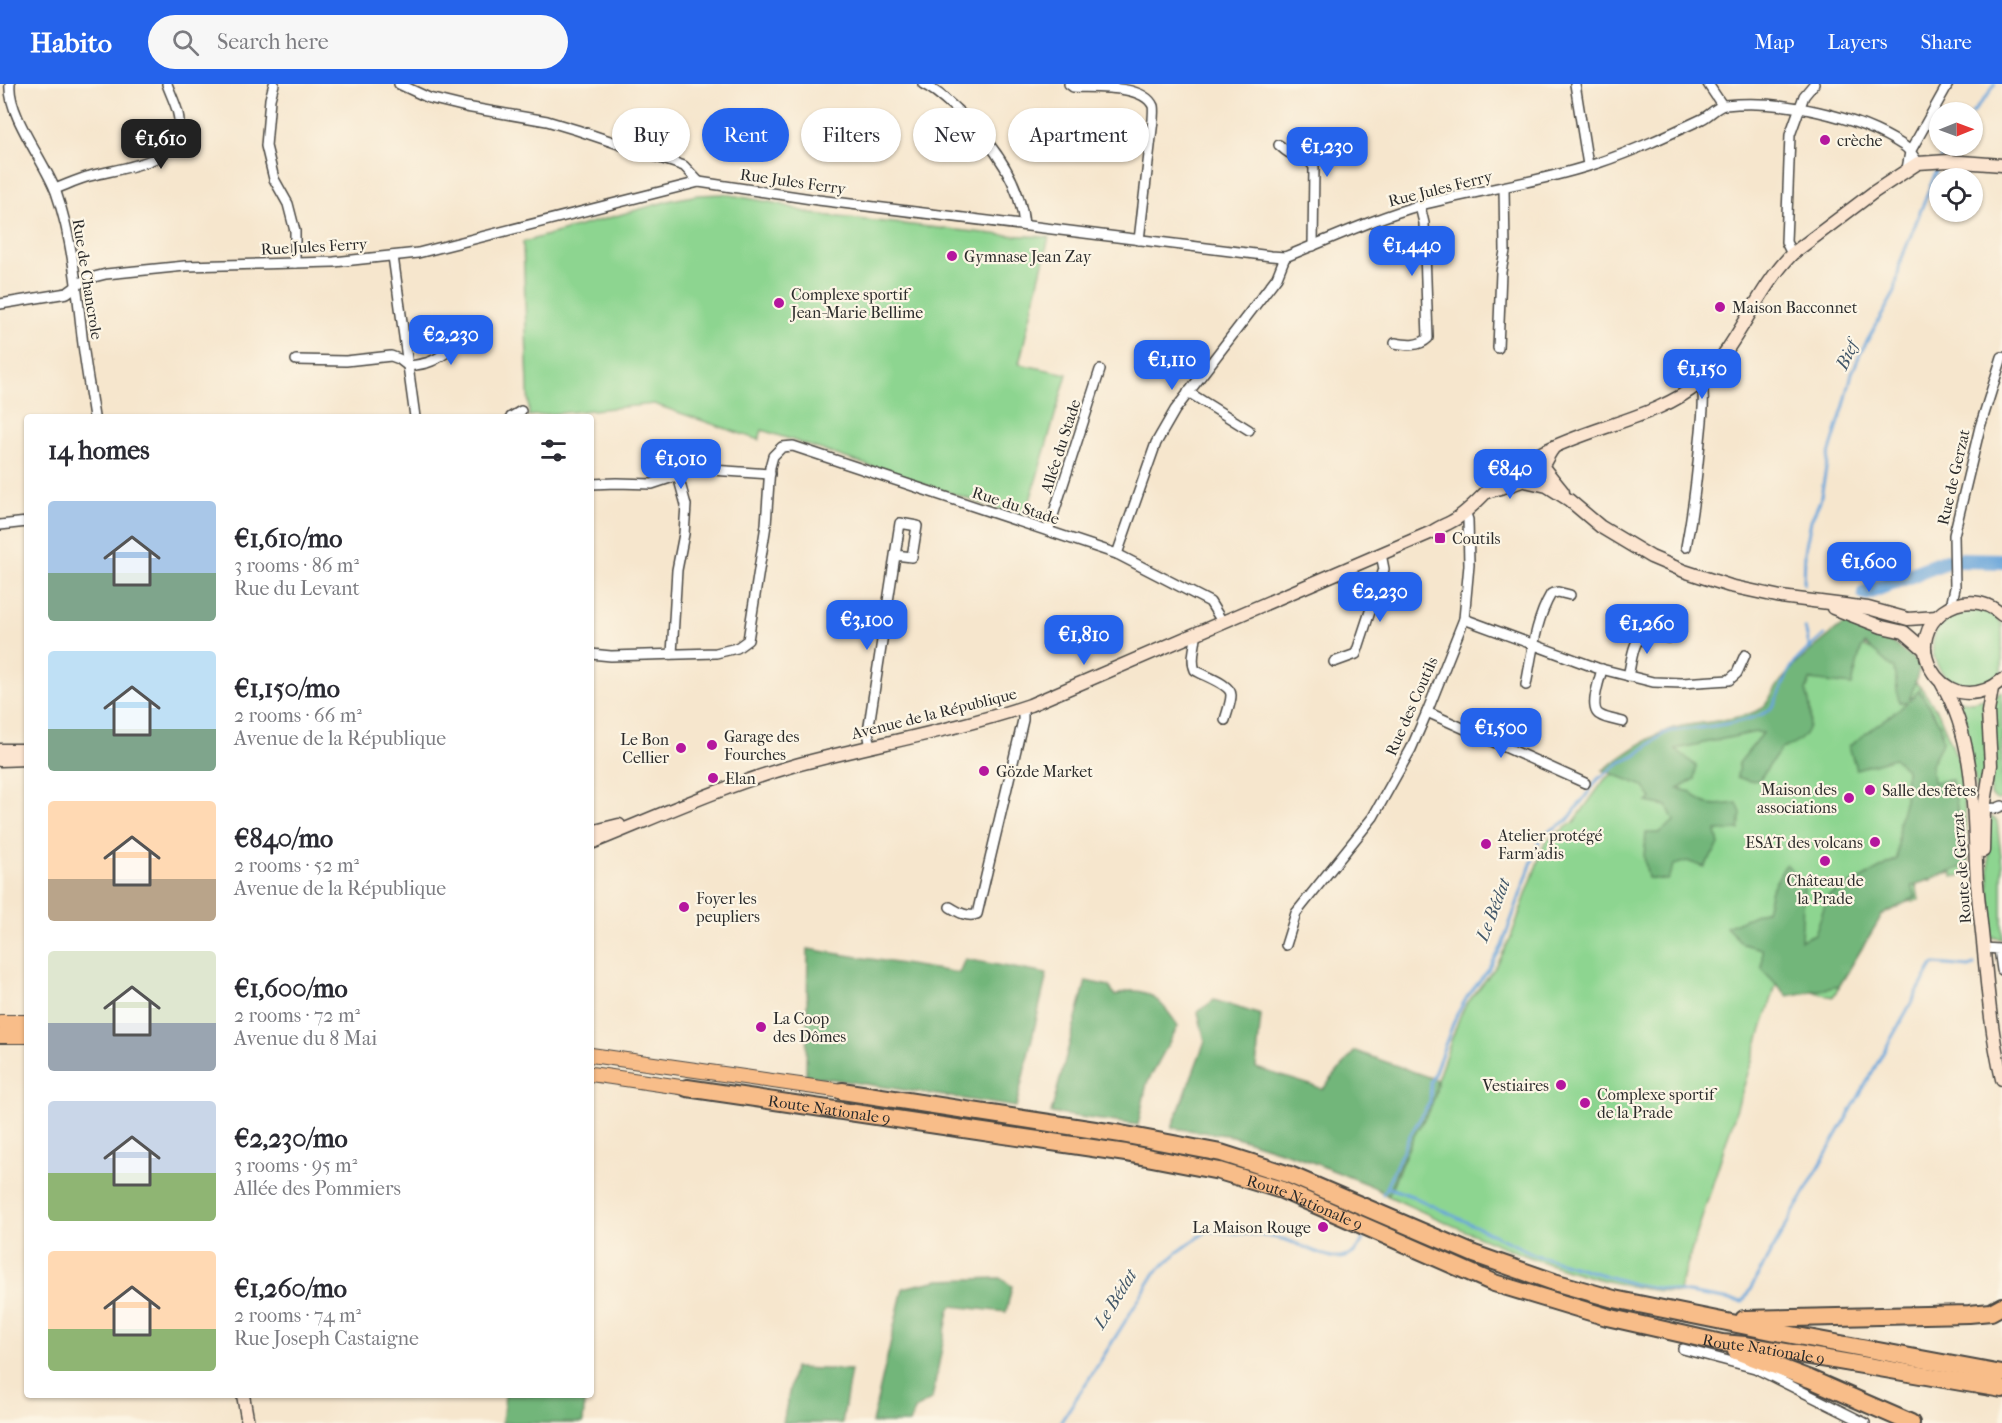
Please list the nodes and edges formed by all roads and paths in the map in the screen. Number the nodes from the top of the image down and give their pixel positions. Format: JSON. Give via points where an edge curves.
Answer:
{"nodes":[{"id":1,"x":10,"y":84,"type":"edge"},
{"id":2,"x":167,"y":84,"type":"edge"},
{"id":3,"x":274,"y":84,"type":"edge"},
{"id":4,"x":399,"y":84,"type":"edge"},
{"id":5,"x":923,"y":84,"type":"edge"},
{"id":6,"x":1069,"y":84,"type":"edge"},
{"id":7,"x":1575,"y":84,"type":"edge"},
{"id":8,"x":1707,"y":84,"type":"edge"},
{"id":9,"x":1814,"y":84,"type":"edge"},
{"id":10,"x":1947,"y":84,"type":"edge"},
{"id":11,"x":4,"y":95,"type":"edge"},
{"id":12,"x":1722,"y":105,"type":"junction"},
{"id":13,"x":1799,"y":108,"type":"junction"},
{"id":14,"x":1279,"y":145,"type":"dead end"},
{"id":15,"x":1910,"y":152,"type":"junction"},
{"id":16,"x":1588,"y":165,"type":"junction"},
{"id":17,"x":2002,"y":165,"type":"edge"},
{"id":18,"x":1912,"y":166,"type":"junction"},
{"id":19,"x":699,"y":182,"type":"junction"},
{"id":20,"x":1504,"y":187,"type":"junction"},
{"id":21,"x":55,"y":189,"type":"junction"},
{"id":22,"x":1420,"y":206,"type":"junction"},
{"id":23,"x":1024,"y":225,"type":"junction"},
{"id":24,"x":1139,"y":240,"type":"junction"},
{"id":25,"x":1313,"y":246,"type":"junction"},
{"id":26,"x":1792,"y":254,"type":"junction"},
{"id":27,"x":393,"y":256,"type":"junction"},
{"id":28,"x":1285,"y":256,"type":"junction"},
{"id":29,"x":295,"y":263,"type":"junction"},
{"id":30,"x":77,"y":286,"type":"junction"},
{"id":31,"x":0,"y":304,"type":"edge"},
{"id":32,"x":479,"y":331,"type":"dead end"},
{"id":33,"x":1395,"y":343,"type":"dead end"},
{"id":34,"x":1498,"y":348,"type":"dead end"},
{"id":35,"x":2002,"y":357,"type":"edge"},
{"id":36,"x":296,"y":360,"type":"dead end"},
{"id":37,"x":408,"y":366,"type":"junction"},
{"id":38,"x":1100,"y":370,"type":"dead end"},
{"id":39,"x":1702,"y":380,"type":"junction"},
{"id":40,"x":1188,"y":392,"type":"junction"},
{"id":41,"x":521,"y":411,"type":"dead end"},
{"id":42,"x":94,"y":414,"type":"edge"},
{"id":43,"x":415,"y":414,"type":"edge"},
{"id":44,"x":516,"y":414,"type":"edge"},
{"id":45,"x":1249,"y":430,"type":"dead end"},
{"id":46,"x":1555,"y":446,"type":"junction"},
{"id":47,"x":1524,"y":464,"type":"junction"},
{"id":48,"x":1542,"y":466,"type":"junction"},
{"id":49,"x":770,"y":474,"type":"junction"},
{"id":50,"x":678,"y":476,"type":"junction"},
{"id":51,"x":1525,"y":481,"type":"junction"},
{"id":52,"x":594,"y":484,"type":"edge"},
{"id":53,"x":1489,"y":492,"type":"junction"},
{"id":54,"x":1569,"y":500,"type":"junction"},
{"id":55,"x":1466,"y":511,"type":"junction"},
{"id":56,"x":24,"y":522,"type":"edge"},
{"id":57,"x":0,"y":525,"type":"edge"},
{"id":58,"x":1048,"y":531,"type":"junction"},
{"id":59,"x":1686,"y":547,"type":"dead end"},
{"id":60,"x":1117,"y":554,"type":"junction"},
{"id":61,"x":1382,"y":554,"type":"junction"},
{"id":62,"x":895,"y":555,"type":"dead end"},
{"id":63,"x":1570,"y":595,"type":"dead end"},
{"id":64,"x":1800,"y":600,"type":"junction"},
{"id":65,"x":1951,"y":606,"type":"junction"},
{"id":66,"x":2000,"y":612,"type":"edge"},
{"id":67,"x":1937,"y":617,"type":"junction"},
{"id":68,"x":1464,"y":619,"type":"junction"},
{"id":69,"x":1223,"y":623,"type":"junction"},
{"id":70,"x":1196,"y":634,"type":"junction"},
{"id":71,"x":1668,"y":638,"type":"dead end"},
{"id":72,"x":1534,"y":646,"type":"junction"},
{"id":73,"x":1925,"y":650,"type":"junction"},
{"id":74,"x":594,"y":654,"type":"edge"},
{"id":75,"x":672,"y":654,"type":"junction"},
{"id":76,"x":1744,"y":655,"type":"dead end"},
{"id":77,"x":1334,"y":662,"type":"dead end"},
{"id":78,"x":1602,"y":669,"type":"junction"},
{"id":79,"x":1628,"y":676,"type":"junction"},
{"id":80,"x":1942,"y":684,"type":"junction"},
{"id":81,"x":1997,"y":684,"type":"edge"},
{"id":82,"x":1526,"y":685,"type":"dead end"},
{"id":83,"x":1023,"y":708,"type":"junction"},
{"id":84,"x":1427,"y":712,"type":"junction"},
{"id":85,"x":1225,"y":720,"type":"dead end"},
{"id":86,"x":1623,"y":722,"type":"dead end"},
{"id":87,"x":871,"y":747,"type":"junction"},
{"id":88,"x":0,"y":750,"type":"edge"},
{"id":89,"x":24,"y":750,"type":"edge"},
{"id":90,"x":24,"y":759,"type":"edge"},
{"id":91,"x":0,"y":760,"type":"edge"},
{"id":92,"x":1585,"y":783,"type":"dead end"},
{"id":93,"x":2002,"y":806,"type":"edge"},
{"id":94,"x":1984,"y":809,"type":"junction"},
{"id":95,"x":672,"y":810,"type":"junction"},
{"id":96,"x":594,"y":831,"type":"edge"},
{"id":97,"x":594,"y":842,"type":"edge"},
{"id":98,"x":950,"y":907,"type":"dead end"},
{"id":99,"x":1286,"y":945,"type":"dead end"},
{"id":100,"x":1984,"y":948,"type":"junction"},
{"id":101,"x":2002,"y":970,"type":"edge"},
{"id":102,"x":0,"y":1022,"type":"edge"},
{"id":103,"x":24,"y":1022,"type":"edge"},
{"id":104,"x":0,"y":1036,"type":"edge"},
{"id":105,"x":24,"y":1036,"type":"edge"},
{"id":106,"x":594,"y":1055,"type":"edge"},
{"id":107,"x":594,"y":1074,"type":"edge"},
{"id":108,"x":2002,"y":1079,"type":"edge"},
{"id":109,"x":687,"y":1088,"type":"joint"},
{"id":110,"x":842,"y":1091,"type":"joint"},
{"id":111,"x":2002,"y":1306,"type":"edge"},
{"id":112,"x":1719,"y":1320,"type":"junction"},
{"id":113,"x":1722,"y":1343,"type":"junction"},
{"id":114,"x":1683,"y":1349,"type":"dead end"},
{"id":115,"x":2002,"y":1374,"type":"edge"},
{"id":116,"x":2002,"y":1389,"type":"edge"},
{"id":117,"x":244,"y":1398,"type":"edge"},
{"id":118,"x":248,"y":1423,"type":"edge"},
{"id":119,"x":1865,"y":1423,"type":"edge"},
{"id":120,"x":1911,"y":1423,"type":"edge"}],
"edges":[{"from":1,"to":11,"type":"street","name":"Rue de Chancrole"},
{"from":2,"to":21,"type":"street","via":[[179,129],[173,146],[160,156]]},
{"from":3,"to":29,"type":"street","via":[[266,146],[274,179],[288,204],[295,231]]},
{"from":4,"to":19,"type":"street","via":[[429,98],[577,130],[684,166]]},
{"from":5,"to":23,"type":"street","via":[[968,120],[991,146],[1011,177]]},
{"from":6,"to":24,"type":"street","via":[[1131,90],[1146,97],[1153,107]]},
{"from":7,"to":16,"type":"street"},
{"from":8,"to":12,"type":"street"},
{"from":9,"to":13,"type":"street"},
{"from":10,"to":15,"type":"street"},
{"from":11,"to":21,"type":"street","name":"Rue de Chancrole"},
{"from":12,"to":13,"type":"street"},
{"from":12,"to":16,"type":"street","name":"Rue Jules Ferry","via":[[1710,115],[1660,138]]},
{"from":13,"to":15,"type":"street","via":[[1824,112],[1870,129]]},
{"from":13,"to":26,"type":"street","via":[[1790,135],[1786,242]]},
{"from":14,"to":25,"type":"street","via":[[1290,154],[1310,160],[1314,167]]},
{"from":15,"to":18,"type":"street"},
{"from":16,"to":20,"type":"street","name":"Rue Jules Ferry"},
{"from":17,"to":18,"type":"street","name":"Avenue de la République","via":[[1948,161]]},
{"from":18,"to":26,"type":"street","name":"Avenue de la République"},
{"from":19,"to":23,"type":"street","name":"Rue Jules Ferry"},
{"from":19,"to":27,"type":"street","name":"Rue Jules Ferry"},
{"from":20,"to":22,"type":"street","name":"Rue Jules Ferry"},
{"from":20,"to":34,"type":"street","name":"Rue Jules Ferry","via":[[1505,251]]},
{"from":21,"to":30,"type":"street","name":"Rue de Chancrole"},
{"from":22,"to":25,"type":"street","name":"Rue Jules Ferry"},
{"from":22,"to":33,"type":"street","via":[[1428,338],[1420,344]]},
{"from":23,"to":24,"type":"street","name":"Rue Jules Ferry"},
{"from":24,"to":28,"type":"street","name":"Rue Jules Ferry"},
{"from":25,"to":28,"type":"street","name":"Rue Jules Ferry"},
{"from":26,"to":39,"type":"street","name":"Avenue de la République"},
{"from":27,"to":29,"type":"street","name":"Rue Jules Ferry"},
{"from":27,"to":37,"type":"street"},
{"from":28,"to":40,"type":"street","via":[[1277,277]]},
{"from":29,"to":30,"type":"street","name":"Rue Jules Ferry","via":[[173,267],[106,274],[86,279]]},
{"from":30,"to":31,"type":"street","name":"Rue Jules Ferry","via":[[67,293]]},
{"from":30,"to":42,"type":"street","name":"Rue de Chancrole"},
{"from":32,"to":37,"type":"street","via":[[435,361]]},
{"from":35,"to":65,"type":"street","name":"Rue de Gerzat","via":[[1956,526]]},
{"from":36,"to":37,"type":"street","via":[[346,361],[391,356]]},
{"from":37,"to":43,"type":"street"},
{"from":38,"to":58,"type":"street","name":"Allée du Stade"},
{"from":39,"to":46,"type":"street","name":"Avenue de la République","via":[[1684,396]]},
{"from":39,"to":59,"type":"street","via":[[1694,508]]},
{"from":40,"to":45,"type":"street"},
{"from":40,"to":60,"type":"street","via":[[1156,443]]},
{"from":41,"to":44,"type":"street"},
{"from":46,"to":47,"type":"street","name":"Avenue de la République"},
{"from":46,"to":48,"type":"street","name":"Avenue de la République"},
{"from":47,"to":48,"type":"street"},
{"from":47,"to":53,"type":"street","name":"Avenue de la République","via":[[1496,481]]},
{"from":48,"to":51,"type":"street","name":"Avenue de la République"},
{"from":48,"to":54,"type":"street"},
{"from":49,"to":50,"type":"street","via":[[697,469]]},
{"from":49,"to":58,"type":"street","name":"Rue du Stade","via":[[773,456],[782,447],[793,446]]},
{"from":49,"to":75,"type":"street","via":[[748,640],[738,648],[716,653]]},
{"from":50,"to":52,"type":"street","via":[[652,484]]},
{"from":50,"to":75,"type":"street","via":[[686,506]]},
{"from":51,"to":53,"type":"street","name":"Avenue de la République"},
{"from":51,"to":54,"type":"street","via":[[1547,486]]},
{"from":53,"to":55,"type":"street","name":"Avenue de la République"},
{"from":54,"to":64,"type":"street","via":[[1601,527],[1684,571],[1730,586]]},
{"from":55,"to":61,"type":"street","name":"Avenue de la République","via":[[1432,532]]},
{"from":55,"to":68,"type":"street","name":"Rue des Coutils","via":[[1469,565]]},
{"from":56,"to":57,"type":"street"},
{"from":58,"to":60,"type":"street","name":"Rue du Stade"},
{"from":60,"to":69,"type":"street","name":"Rue du Stade","via":[[1210,602]]},
{"from":61,"to":69,"type":"street","name":"Avenue de la République"},
{"from":61,"to":77,"type":"street","via":[[1384,568],[1356,654]]},
{"from":62,"to":87,"type":"street","via":[[868,732]]},
{"from":63,"to":72,"type":"street","via":[[1551,594],[1539,619]]},
{"from":64,"to":67,"type":"street","via":[[1868,608],[1908,619]]},
{"from":64,"to":73,"type":"street","via":[[1904,632]]},
{"from":65,"to":66,"type":"street","via":[[1979,603]]},
{"from":65,"to":67,"type":"street"},
{"from":67,"to":73,"type":"street","via":[[1928,632]]},
{"from":68,"to":72,"type":"street"},
{"from":68,"to":84,"type":"street","name":"Rue des Coutils"},
{"from":69,"to":70,"type":"street","name":"Avenue de la République"},
{"from":70,"to":83,"type":"street","name":"Avenue de la République"},
{"from":70,"to":85,"type":"street","via":[[1192,660],[1195,670],[1230,690]]},
{"from":71,"to":79,"type":"street","via":[[1646,632],[1640,636]]},
{"from":72,"to":78,"type":"street"},
{"from":72,"to":82,"type":"street"},
{"from":73,"to":80,"type":"street","name":"Route de Gerzat","via":[[1927,663]]},
{"from":74,"to":75,"type":"street"},
{"from":76,"to":79,"type":"street","via":[[1737,673],[1729,680],[1653,682]]},
{"from":78,"to":79,"type":"street"},
{"from":78,"to":86,"type":"street","via":[[1594,701],[1596,712]]},
{"from":80,"to":81,"type":"street","via":[[1972,693]]},
{"from":80,"to":100,"type":"street","name":"Route de Gerzat","via":[[1961,724],[1969,765]]},
{"from":81,"to":94,"type":"street","name":"Route de Gerzat","via":[[1988,712],[1991,765]]},
{"from":83,"to":87,"type":"street","name":"Avenue de la République"},
{"from":83,"to":98,"type":"street","via":[[977,914],[960,913]]},
{"from":84,"to":92,"type":"street"},
{"from":84,"to":99,"type":"street","name":"Rue des Coutils","via":[[1373,817],[1296,914]]},
{"from":87,"to":95,"type":"street","name":"Avenue de la République","via":[[767,774]]},
{"from":88,"to":89,"type":"street"},
{"from":90,"to":91,"type":"street"},
{"from":93,"to":94,"type":"street"},
{"from":94,"to":100,"type":"street","name":"Route de Gerzat"},
{"from":95,"to":96,"type":"street","name":"Avenue de la République"},
{"from":95,"to":97,"type":"street","name":"Avenue de la République"},
{"from":100,"to":101,"type":"street","via":[[1999,949]]},
{"from":100,"to":108,"type":"street","name":"Route de Gerzat","via":[[1991,1022]]},
{"from":102,"to":103,"type":"main road"},
{"from":104,"to":105,"type":"main road"},
{"from":106,"to":110,"type":"main road"},
{"from":107,"to":109,"type":"main road","name":"Route Nationale 9"},
{"from":109,"to":113,"type":"highway","name":"Route Nationale 9","via":[[1126,1153],[1219,1171],[1282,1190],[1494,1283],[1607,1317]]},
{"from":110,"to":112,"type":"highway","name":"Route Nationale 9","via":[[1194,1147],[1258,1163],[1474,1254],[1554,1282],[1614,1299]]},
{"from":111,"to":112,"type":"highway","via":[[1991,1312],[1969,1314]]},
{"from":112,"to":115,"type":"highway","name":"Route Nationale 9"},
{"from":113,"to":116,"type":"highway","name":"Route Nationale 9"},
{"from":113,"to":120,"type":"highway"},
{"from":114,"to":119,"type":"street","via":[[1755,1368]]},
{"from":117,"to":118,"type":"street"}]}
